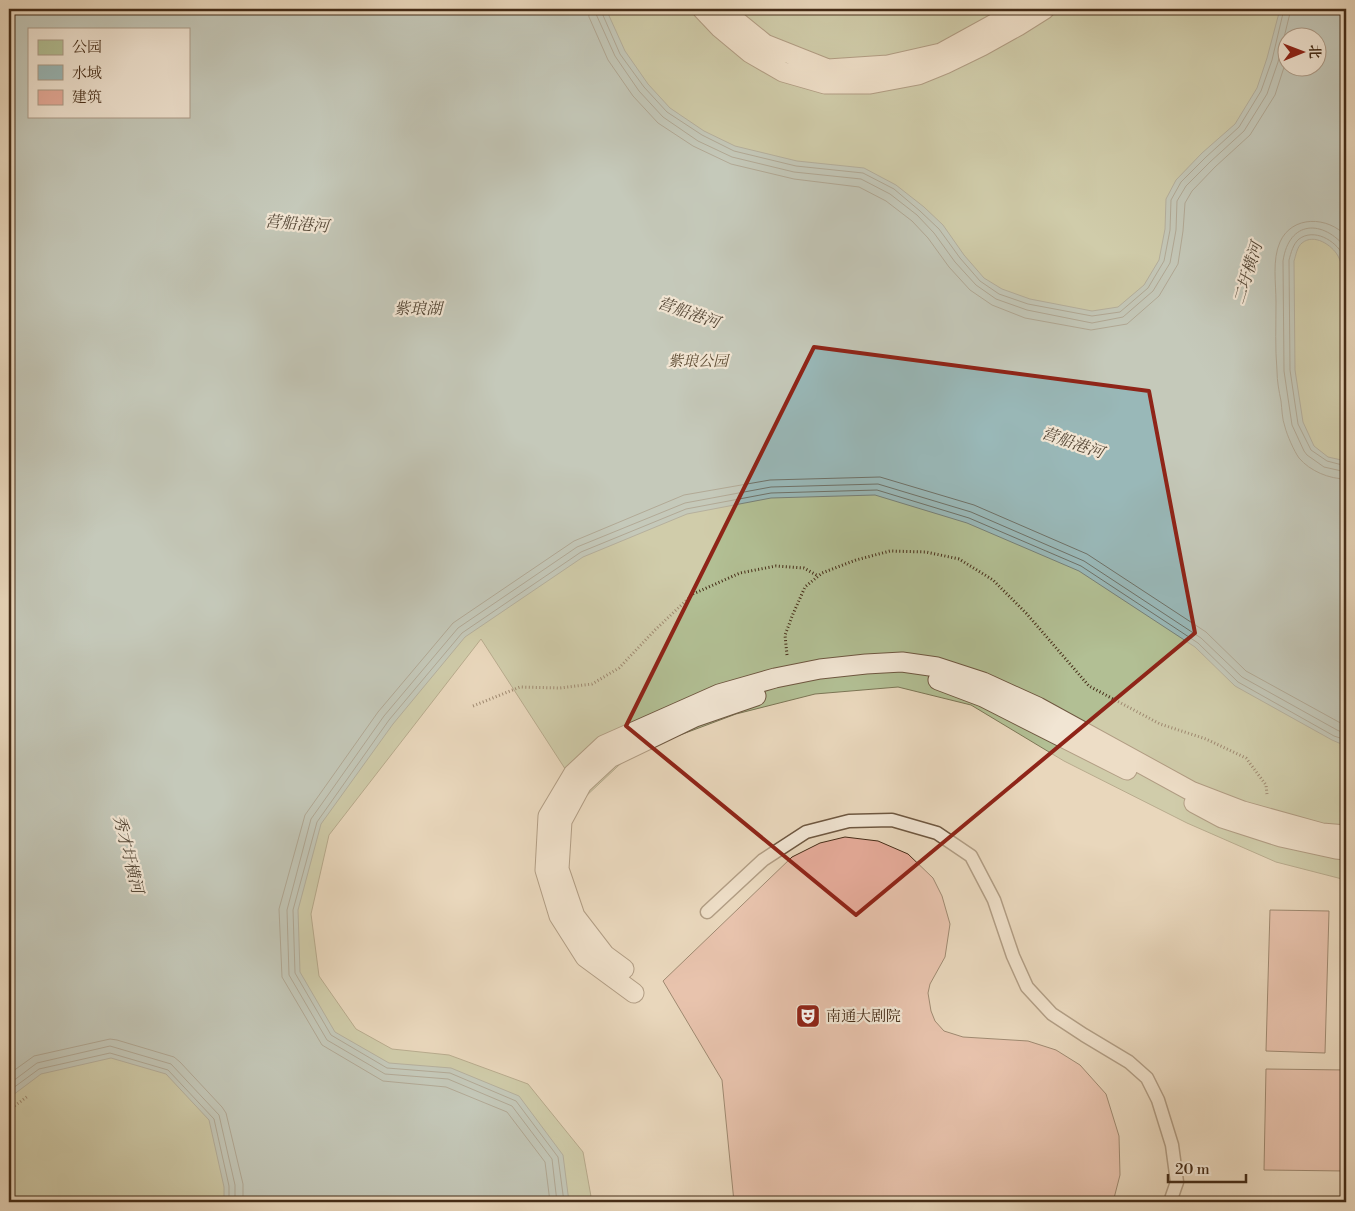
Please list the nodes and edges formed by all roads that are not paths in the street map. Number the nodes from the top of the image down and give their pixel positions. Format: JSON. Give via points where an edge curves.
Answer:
{"nodes":[{"id":1,"x":702,"y":9,"type":"edge"},
{"id":2,"x":722,"y":9,"type":"edge"},
{"id":3,"x":1021,"y":9,"type":"edge"},
{"id":4,"x":1045,"y":9,"type":"edge"},
{"id":5,"x":1346,"y":835,"type":"edge"},
{"id":6,"x":1346,"y":850,"type":"edge"},
{"id":7,"x":707,"y":912,"type":"dead end"},
{"id":8,"x":1170,"y":1202,"type":"edge"}],
"edges":[{"from":1,"to":4,"type":"street","via":[[750,53],[783,72],[826,84],[870,84],[918,75],[982,46]]},
{"from":2,"to":3,"type":"street","via":[[765,44],[828,69],[888,66],[942,53]]},
{"from":5,"to":6,"type":"street","via":[[1322,833],[1243,811],[1191,791],[1038,707],[983,682],[938,667],[902,662],[820,669],[775,678],[719,694],[604,745],[573,774],[548,816],[545,870],[559,916],[585,957],[637,987],[604,955],[575,916],[558,869],[562,821],[582,784],[610,758],[695,717],[772,690],[825,677],[890,673],[936,679],[983,697],[1222,818],[1281,837]]},
{"from":7,"to":8,"type":"lane","via":[[763,860],[806,832],[849,821],[892,820],[937,833],[972,856],[994,900],[1027,987],[1052,1014],[1129,1062],[1147,1078],[1158,1100],[1172,1145],[1177,1182]]}]}
